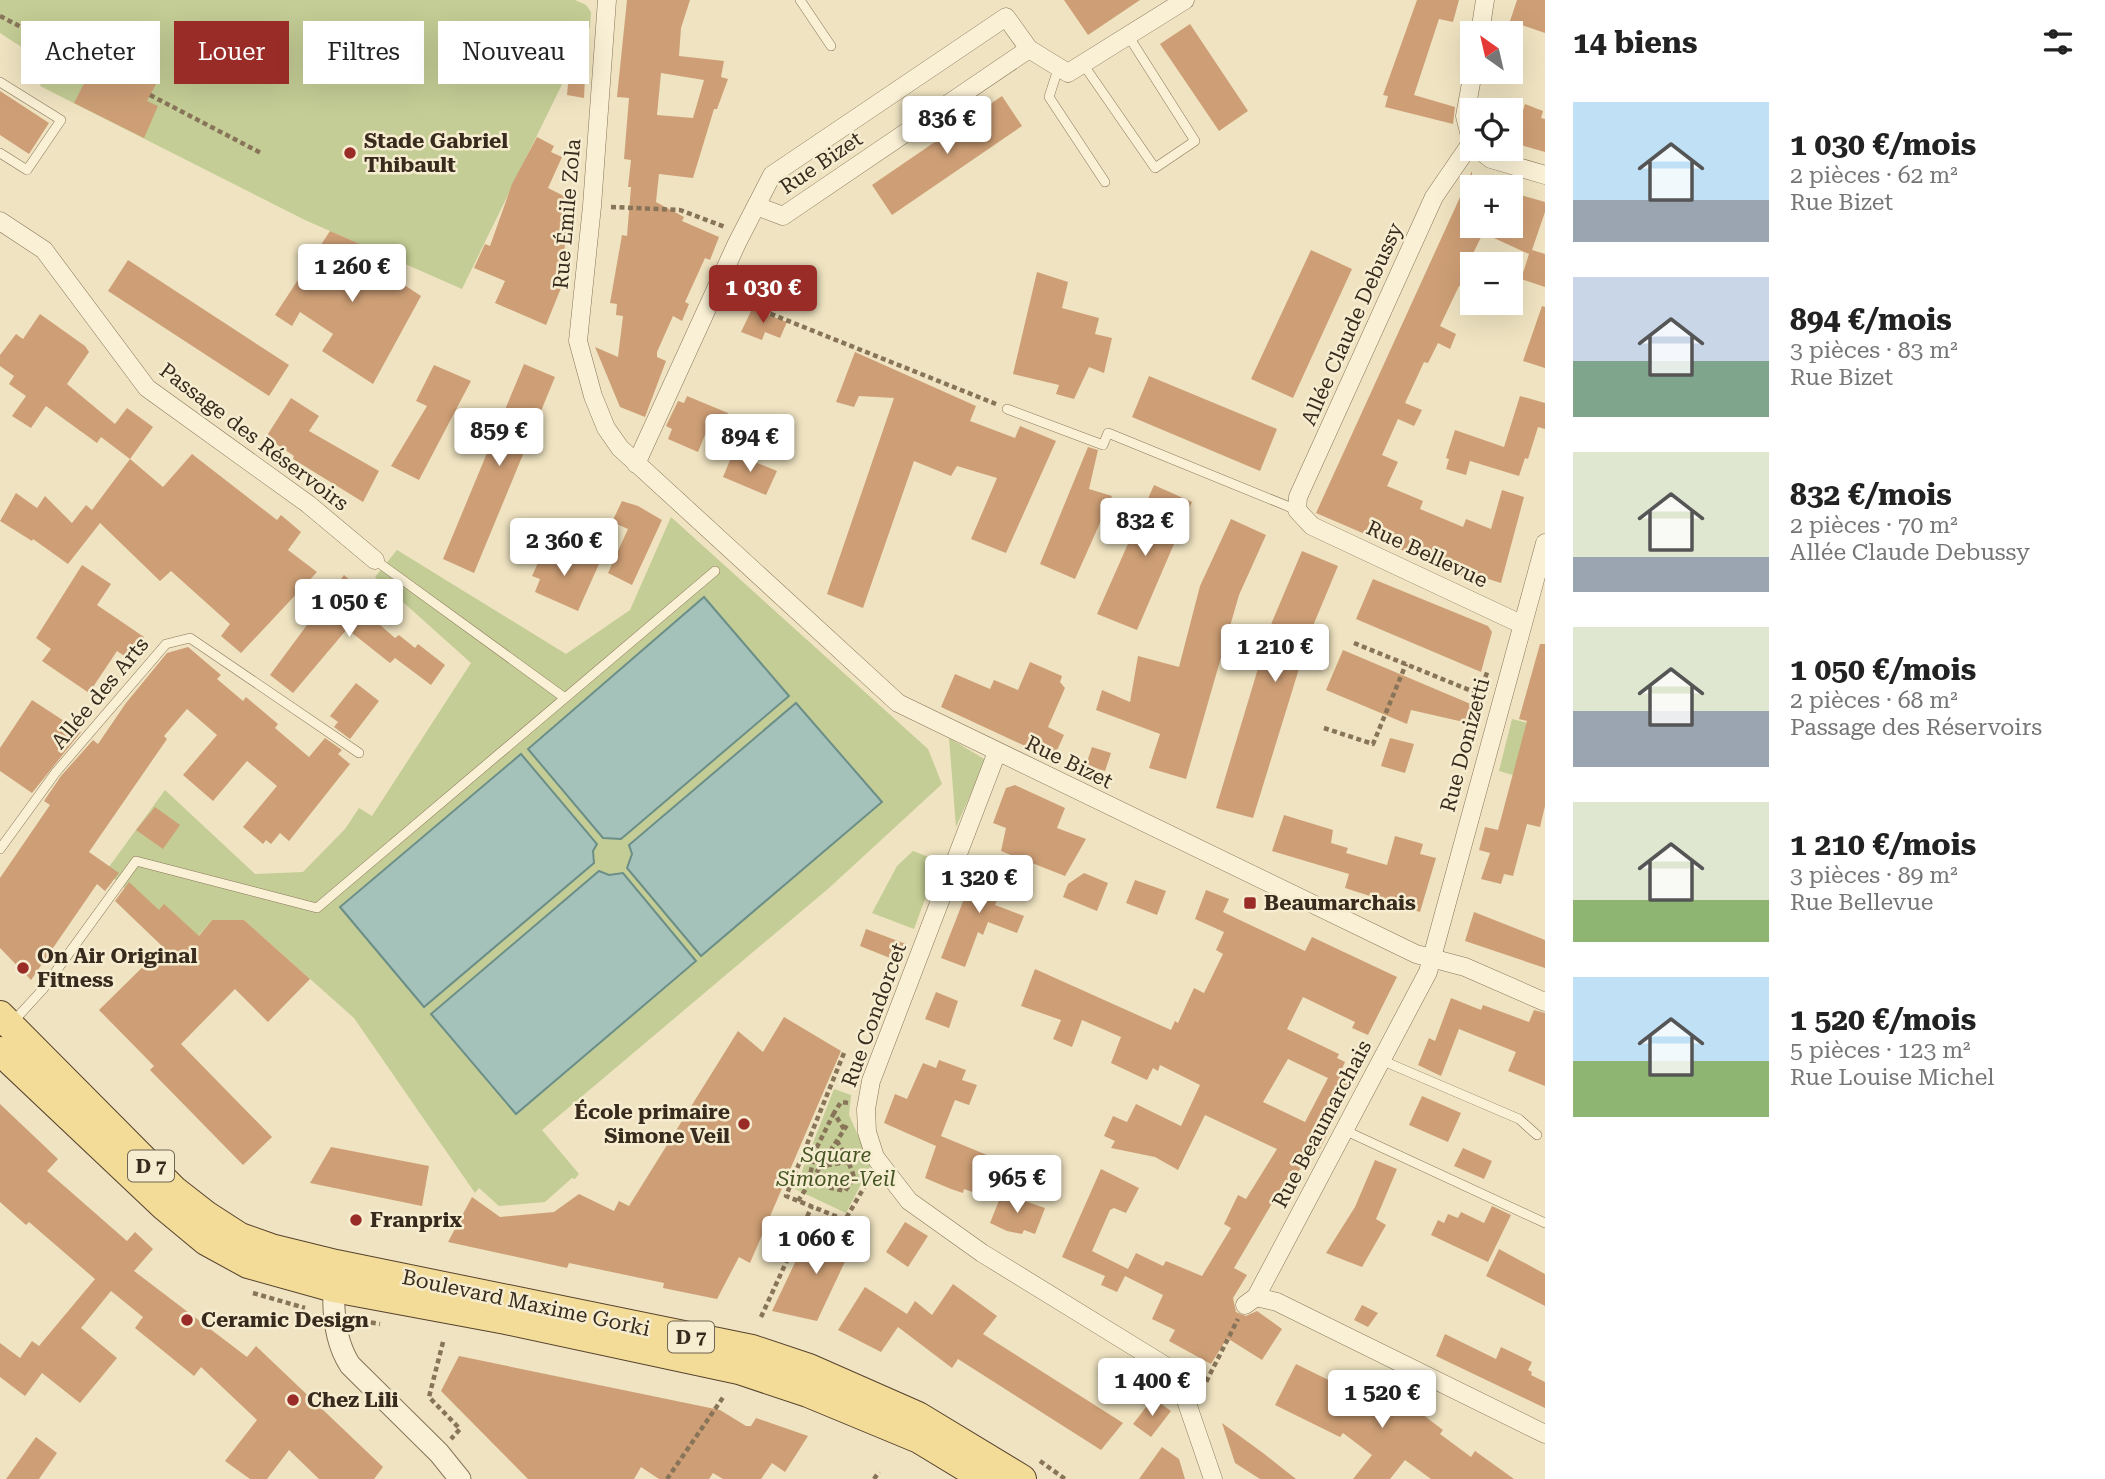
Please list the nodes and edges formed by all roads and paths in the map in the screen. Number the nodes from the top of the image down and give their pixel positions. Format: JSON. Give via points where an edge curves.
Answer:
{"nodes":[{"id":1,"x":607,"y":0,"type":"edge"},
{"id":2,"x":800,"y":0,"type":"edge"},
{"id":3,"x":1185,"y":0,"type":"edge"},
{"id":4,"x":1485,"y":0,"type":"edge"},
{"id":5,"x":0,"y":16,"type":"edge"},
{"id":6,"x":1482,"y":21,"type":"edge"},
{"id":7,"x":21,"y":27,"type":"edge"},
{"id":8,"x":1129,"y":37,"type":"junction"},
{"id":9,"x":831,"y":46,"type":"dead end"},
{"id":10,"x":1029,"y":49,"type":"junction"},
{"id":11,"x":1083,"y":64,"type":"junction"},
{"id":12,"x":1058,"y":69,"type":"junction"},
{"id":13,"x":0,"y":82,"type":"edge"},
{"id":14,"x":150,"y":94,"type":"dead end"},
{"id":15,"x":0,"y":153,"type":"edge"},
{"id":16,"x":261,"y":153,"type":"dead end"},
{"id":17,"x":1462,"y":161,"type":"edge"},
{"id":18,"x":1498,"y":161,"type":"edge"},
{"id":19,"x":1545,"y":175,"type":"edge"},
{"id":20,"x":1105,"y":182,"type":"dead end"},
{"id":21,"x":593,"y":206,"type":"junction"},
{"id":22,"x":756,"y":206,"type":"junction"},
{"id":23,"x":0,"y":221,"type":"edge"},
{"id":24,"x":730,"y":229,"type":"dead end"},
{"id":25,"x":715,"y":291,"type":"junction"},
{"id":26,"x":1007,"y":409,"type":"joint"},
{"id":27,"x":606,"y":428,"type":"joint"},
{"id":28,"x":636,"y":464,"type":"junction"},
{"id":29,"x":1297,"y":510,"type":"junction"},
{"id":30,"x":1545,"y":543,"type":"edge"},
{"id":31,"x":375,"y":559,"type":"joint"},
{"id":32,"x":715,"y":570,"type":"dead end"},
{"id":33,"x":1521,"y":624,"type":"junction"},
{"id":34,"x":1354,"y":643,"type":"dead end"},
{"id":35,"x":1493,"y":659,"type":"dead end"},
{"id":36,"x":1406,"y":664,"type":"junction"},
{"id":37,"x":565,"y":698,"type":"junction"},
{"id":38,"x":1324,"y":728,"type":"dead end"},
{"id":39,"x":997,"y":752,"type":"junction"},
{"id":40,"x":359,"y":753,"type":"dead end"},
{"id":41,"x":0,"y":849,"type":"edge"},
{"id":42,"x":1432,"y":959,"type":"junction"},
{"id":43,"x":1545,"y":1002,"type":"edge"},
{"id":44,"x":3,"y":1030,"type":"edge"},
{"id":45,"x":844,"y":1054,"type":"dead end"},
{"id":46,"x":1381,"y":1060,"type":"junction"},
{"id":47,"x":850,"y":1103,"type":"dead end"},
{"id":48,"x":834,"y":1113,"type":"junction"},
{"id":49,"x":851,"y":1121,"type":"dead end"},
{"id":50,"x":844,"y":1129,"type":"junction"},
{"id":51,"x":1345,"y":1130,"type":"junction"},
{"id":52,"x":1536,"y":1135,"type":"dead end"},
{"id":53,"x":837,"y":1141,"type":"junction"},
{"id":54,"x":847,"y":1162,"type":"junction"},
{"id":55,"x":822,"y":1166,"type":"junction"},
{"id":56,"x":882,"y":1167,"type":"junction"},
{"id":57,"x":813,"y":1180,"type":"junction"},
{"id":58,"x":798,"y":1201,"type":"junction"},
{"id":59,"x":812,"y":1206,"type":"junction"},
{"id":60,"x":1545,"y":1223,"type":"edge"},
{"id":61,"x":335,"y":1276,"type":"junction"},
{"id":62,"x":1251,"y":1301,"type":"junction"},
{"id":63,"x":761,"y":1317,"type":"dead end"},
{"id":64,"x":443,"y":1342,"type":"dead end"},
{"id":65,"x":1179,"y":1380,"type":"junction"},
{"id":66,"x":724,"y":1396,"type":"dead end"},
{"id":67,"x":1545,"y":1434,"type":"edge"},
{"id":68,"x":439,"y":1453,"type":"junction"},
{"id":69,"x":1028,"y":1468,"type":"edge"},
{"id":70,"x":879,"y":1472,"type":"dead end"},
{"id":71,"x":460,"y":1479,"type":"edge"},
{"id":72,"x":475,"y":1479,"type":"edge"},
{"id":73,"x":667,"y":1479,"type":"edge"},
{"id":74,"x":874,"y":1479,"type":"edge"},
{"id":75,"x":985,"y":1479,"type":"edge"},
{"id":76,"x":1065,"y":1479,"type":"edge"},
{"id":77,"x":1213,"y":1479,"type":"edge"}],
"edges":[{"from":1,"to":21,"type":"street","name":"Rue Émile Zola"},
{"from":2,"to":9,"type":"lane"},
{"from":3,"to":8,"type":"street"},
{"from":4,"to":6,"type":"street"},
{"from":5,"to":7,"type":"path"},
{"from":8,"to":11,"type":"street"},
{"from":8,"to":11,"type":"lane","via":[[1195,141],[1155,168]]},
{"from":10,"to":12,"type":"street"},
{"from":10,"to":22,"type":"street","name":"Rue Bizet","via":[[783,216]]},
{"from":10,"to":22,"type":"street","name":"Rue Bizet","via":[[1006,17],[772,175]]},
{"from":11,"to":12,"type":"street","via":[[1068,73]]},
{"from":12,"to":20,"type":"lane","via":[[1049,97]]},
{"from":13,"to":15,"type":"lane","via":[[61,120],[27,170]]},
{"from":14,"to":16,"type":"path"},
{"from":17,"to":29,"type":"street","name":"Allée Claude Debussy","via":[[1434,197],[1298,497]]},
{"from":18,"to":19,"type":"street"},
{"from":21,"to":24,"type":"path","via":[[680,210]]},
{"from":21,"to":27,"type":"street","name":"Rue Émile Zola","via":[[578,341]]},
{"from":22,"to":25,"type":"street","name":"Rue Bizet"},
{"from":23,"to":31,"type":"street","name":"Passage des Réservoirs","via":[[44,250],[147,388],[308,504]]},
{"from":25,"to":26,"type":"path"},
{"from":25,"to":28,"type":"street","name":"Rue Bizet"},
{"from":26,"to":29,"type":"lane","via":[[1103,445],[1108,433]]},
{"from":27,"to":28,"type":"street","name":"Rue Bizet"},
{"from":28,"to":39,"type":"street","name":"Rue Bizet","via":[[898,703]]},
{"from":29,"to":33,"type":"street","name":"Rue Bellevue","via":[[1312,526]]},
{"from":30,"to":33,"type":"street","name":"Rue Donizetti"},
{"from":31,"to":37,"type":"lane"},
{"from":32,"to":37,"type":"lane"},
{"from":33,"to":42,"type":"street","name":"Rue Donizetti"},
{"from":34,"to":36,"type":"path"},
{"from":35,"to":36,"type":"path","via":[[1479,694]]},
{"from":36,"to":38,"type":"path","via":[[1373,744]]},
{"from":37,"to":44,"type":"lane","via":[[317,908],[136,861],[43,989]]},
{"from":39,"to":42,"type":"street","name":"Rue Bizet"},
{"from":39,"to":56,"type":"street","name":"Rue Condorcet","via":[[872,1080],[866,1132]]},
{"from":40,"to":41,"type":"lane","name":"Allée des Arts","via":[[190,638],[166,643],[56,772]]},
{"from":42,"to":43,"type":"street","name":"Rue Bizet","via":[[1465,967]]},
{"from":42,"to":46,"type":"street","name":"Rue Beaumarchais"},
{"from":44,"to":61,"type":"main road","number":"D 7","via":[[206,1215],[240,1237]]},
{"from":45,"to":58,"type":"path","via":[[786,1196]]},
{"from":46,"to":51,"type":"street","name":"Rue Beaumarchais"},
{"from":46,"to":52,"type":"lane","via":[[1519,1119]]},
{"from":47,"to":48,"type":"path","via":[[841,1102]]},
{"from":48,"to":50,"type":"path"},
{"from":48,"to":57,"type":"path","via":[[811,1163]]},
{"from":49,"to":50,"type":"path"},
{"from":50,"to":53,"type":"path"},
{"from":51,"to":60,"type":"lane"},
{"from":51,"to":62,"type":"street","name":"Rue Beaumarchais"},
{"from":53,"to":54,"type":"path"},
{"from":53,"to":55,"type":"path"},
{"from":54,"to":55,"type":"path"},
{"from":54,"to":55,"type":"path","via":[[854,1178],[845,1191],[827,1187]]},
{"from":55,"to":57,"type":"path"},
{"from":56,"to":59,"type":"path","via":[[871,1175],[845,1220]]},
{"from":56,"to":65,"type":"street","name":"Rue Condorcet","via":[[909,1201],[982,1253],[1164,1365]]},
{"from":57,"to":58,"type":"path"},
{"from":58,"to":59,"type":"path"},
{"from":59,"to":63,"type":"path"},
{"from":61,"to":68,"type":"street","via":[[337,1337],[343,1354]]},
{"from":61,"to":69,"type":"main road","name":"Boulevard Maxime Gorki","number":"D 7","via":[[760,1352],[809,1368]]},
{"from":61,"to":75,"type":"main road","name":"Boulevard Maxime Gorki","number":"D 7","via":[[506,1320],[739,1370],[908,1434]]},
{"from":62,"to":65,"type":"path","via":[[1206,1382]]},
{"from":62,"to":67,"type":"street","via":[[1278,1302]]},
{"from":64,"to":68,"type":"path","via":[[429,1397],[460,1429]]},
{"from":65,"to":77,"type":"street"},
{"from":66,"to":73,"type":"path"},
{"from":68,"to":71,"type":"street"},
{"from":68,"to":72,"type":"street"},
{"from":69,"to":76,"type":"path"},
{"from":70,"to":74,"type":"path"}]}
